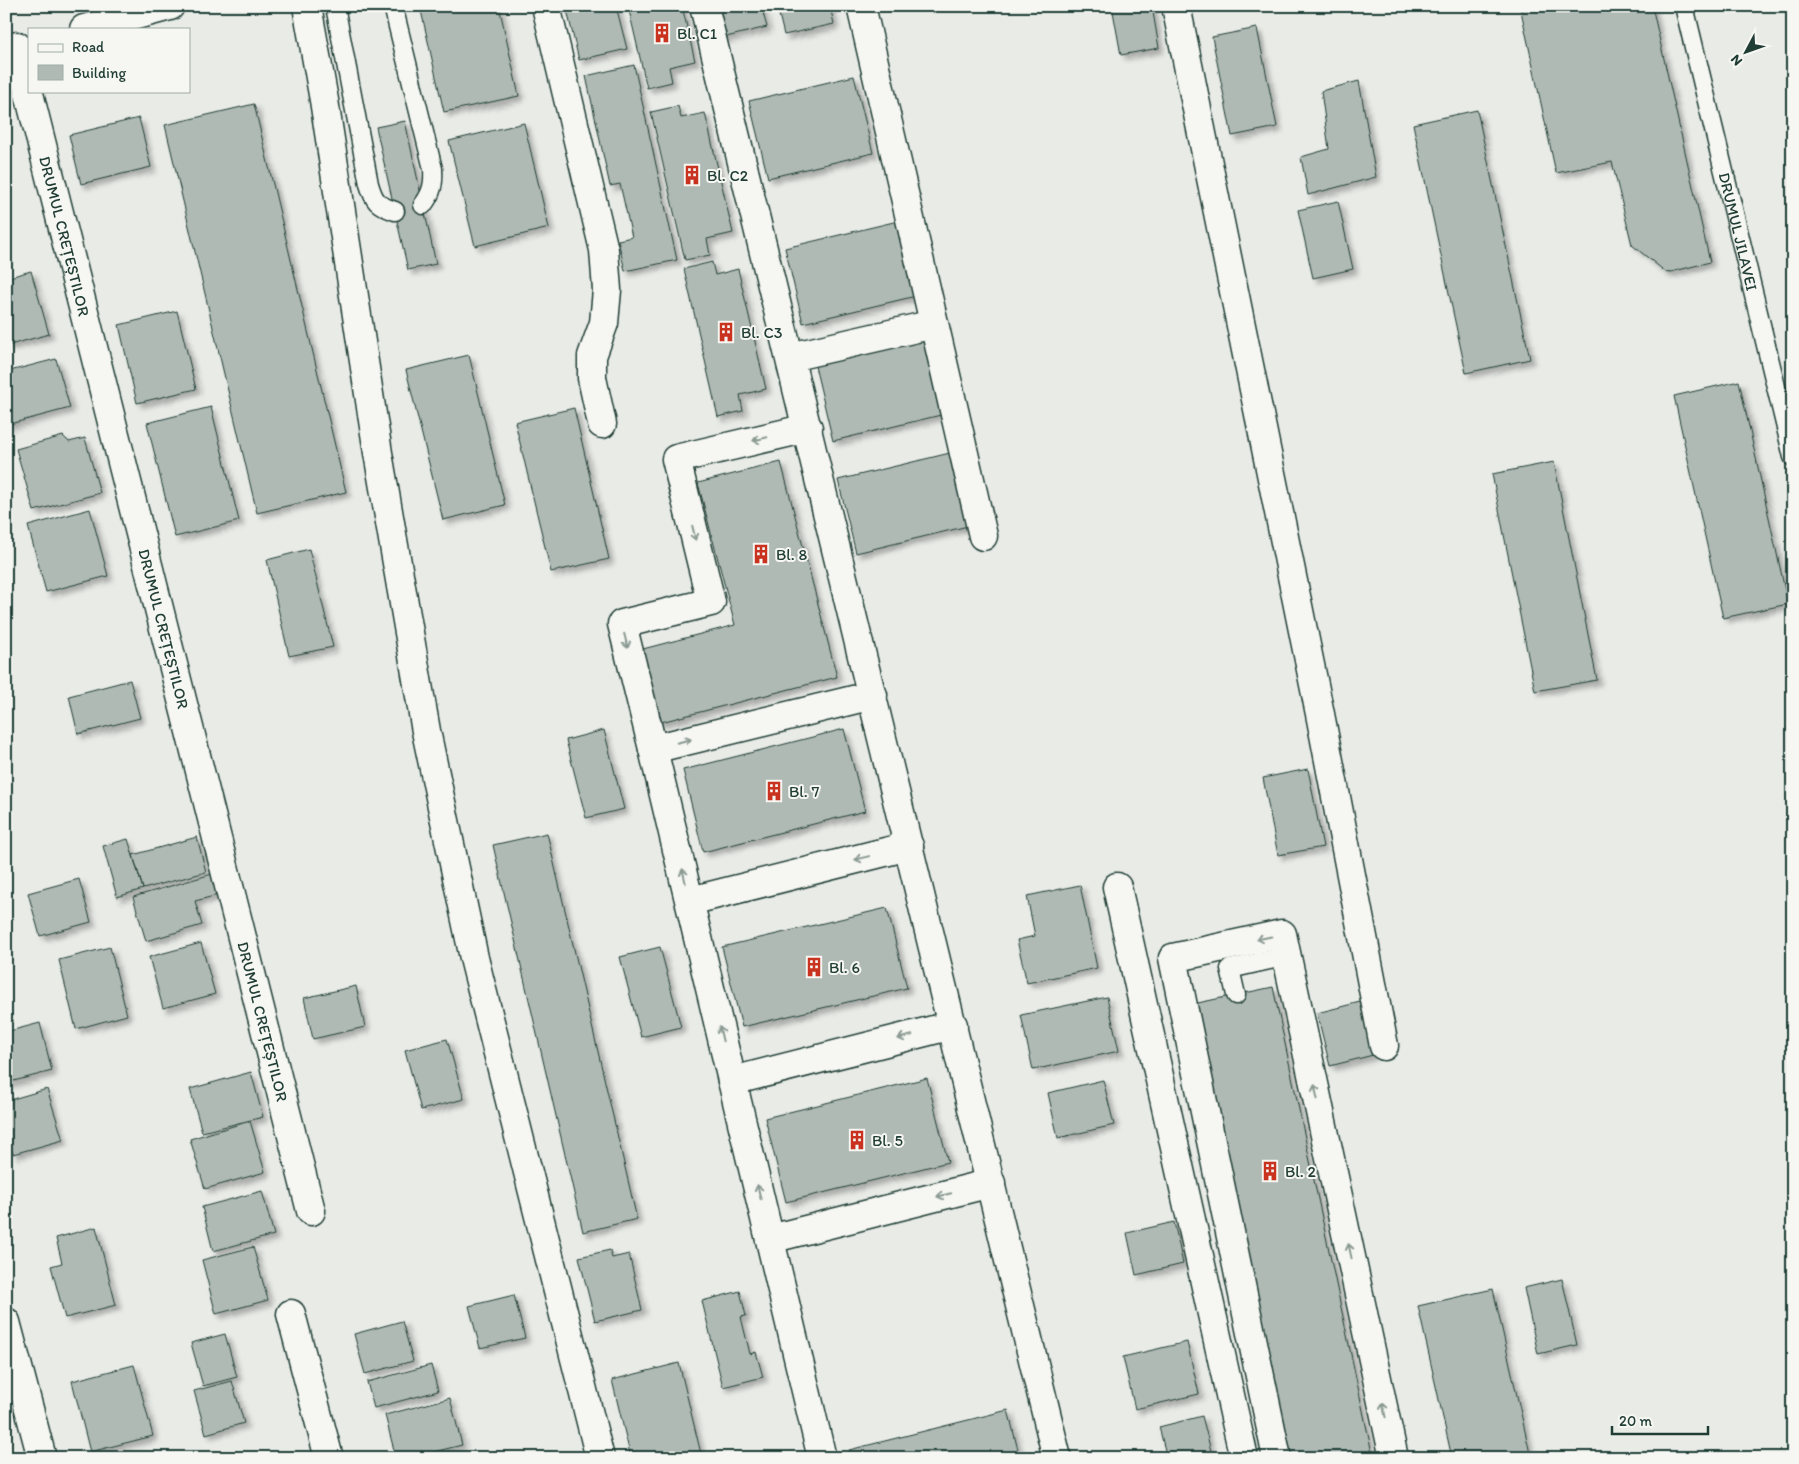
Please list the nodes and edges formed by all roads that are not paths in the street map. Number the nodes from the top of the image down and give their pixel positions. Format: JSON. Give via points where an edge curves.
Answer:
{"nodes":[{"id":1,"x":170,"y":6,"type":"edge"},
{"id":2,"x":307,"y":6,"type":"edge"},
{"id":3,"x":335,"y":6,"type":"edge"},
{"id":4,"x":393,"y":6,"type":"edge"},
{"id":5,"x":546,"y":6,"type":"edge"},
{"id":6,"x":704,"y":6,"type":"edge"},
{"id":7,"x":861,"y":6,"type":"edge"},
{"id":8,"x":1176,"y":6,"type":"edge"},
{"id":9,"x":1684,"y":6,"type":"edge"},
{"id":10,"x":88,"y":28,"type":"edge"},
{"id":11,"x":17,"y":46,"type":"edge"},
{"id":12,"x":28,"y":90,"type":"edge"},
{"id":13,"x":29,"y":92,"type":"edge"},
{"id":14,"x":423,"y":205,"type":"dead end"},
{"id":15,"x":395,"y":212,"type":"dead end"},
{"id":16,"x":934,"y":324,"type":"junction"},
{"id":17,"x":790,"y":357,"type":"junction"},
{"id":18,"x":602,"y":424,"type":"dead end"},
{"id":19,"x":808,"y":428,"type":"junction"},
{"id":20,"x":1793,"y":457,"type":"edge"},
{"id":21,"x":983,"y":536,"type":"dead end"},
{"id":22,"x":873,"y":695,"type":"junction"},
{"id":23,"x":653,"y":749,"type":"junction"},
{"id":24,"x":909,"y":846,"type":"junction"},
{"id":25,"x":1117,"y":887,"type":"dead end"},
{"id":26,"x":690,"y":901,"type":"junction"},
{"id":27,"x":1287,"y":956,"type":"junction"},
{"id":28,"x":1236,"y":995,"type":"dead end"},
{"id":29,"x":952,"y":1025,"type":"junction"},
{"id":30,"x":1384,"y":1046,"type":"dead end"},
{"id":31,"x":732,"y":1081,"type":"junction"},
{"id":32,"x":991,"y":1184,"type":"junction"},
{"id":33,"x":311,"y":1211,"type":"dead end"},
{"id":34,"x":770,"y":1239,"type":"junction"},
{"id":35,"x":291,"y":1314,"type":"dead end"},
{"id":36,"x":6,"y":1322,"type":"edge"},
{"id":37,"x":42,"y":1458,"type":"edge"},
{"id":38,"x":329,"y":1458,"type":"edge"},
{"id":39,"x":600,"y":1458,"type":"edge"},
{"id":40,"x":822,"y":1458,"type":"edge"},
{"id":41,"x":1057,"y":1458,"type":"edge"},
{"id":42,"x":1244,"y":1458,"type":"edge"},
{"id":43,"x":1277,"y":1458,"type":"edge"},
{"id":44,"x":1394,"y":1458,"type":"edge"}],
"edges":[{"from":1,"to":10,"type":"street"},
{"from":2,"to":39,"type":"street","via":[[426,731],[474,958]]},
{"from":3,"to":15,"type":"lane","via":[[373,198]]},
{"from":4,"to":14,"type":"lane","via":[[433,169],[431,195]]},
{"from":5,"to":18,"type":"street","via":[[604,250],[607,290],[604,323],[592,356],[592,378]]},
{"from":6,"to":17,"type":"street"},
{"from":7,"to":16,"type":"street"},
{"from":8,"to":30,"type":"street"},
{"from":9,"to":20,"type":"lane","name":"DRUMUL JILAVEI"},
{"from":11,"to":12,"type":"street","name":"DRUMUL CREȚEȘTILOR"},
{"from":13,"to":33,"type":"street","name":"DRUMUL CREȚEȘTILOR"},
{"from":16,"to":17,"type":"street"},
{"from":16,"to":21,"type":"street"},
{"from":17,"to":19,"type":"street"},
{"from":19,"to":22,"type":"street"},
{"from":19,"to":23,"type":"street","one_way":true,"via":[[676,459],[711,602],[622,624]]},
{"from":23,"to":22,"type":"street","one_way":true},
{"from":22,"to":24,"type":"street"},
{"from":26,"to":23,"type":"street","one_way":true},
{"from":24,"to":26,"type":"street","one_way":true},
{"from":24,"to":29,"type":"street"},
{"from":25,"to":42,"type":"street"},
{"from":31,"to":26,"type":"street","one_way":true},
{"from":27,"to":28,"type":"lane","via":[[1230,968]]},
{"from":27,"to":43,"type":"street","one_way":true,"via":[[1282,934],[1174,958]]},
{"from":44,"to":27,"type":"street","one_way":true},
{"from":29,"to":31,"type":"street","one_way":true},
{"from":29,"to":32,"type":"street"},
{"from":34,"to":31,"type":"street","one_way":true},
{"from":32,"to":34,"type":"street","one_way":true},
{"from":32,"to":41,"type":"street"},
{"from":34,"to":40,"type":"street"},
{"from":35,"to":38,"type":"street"},
{"from":36,"to":37,"type":"street"}]}
